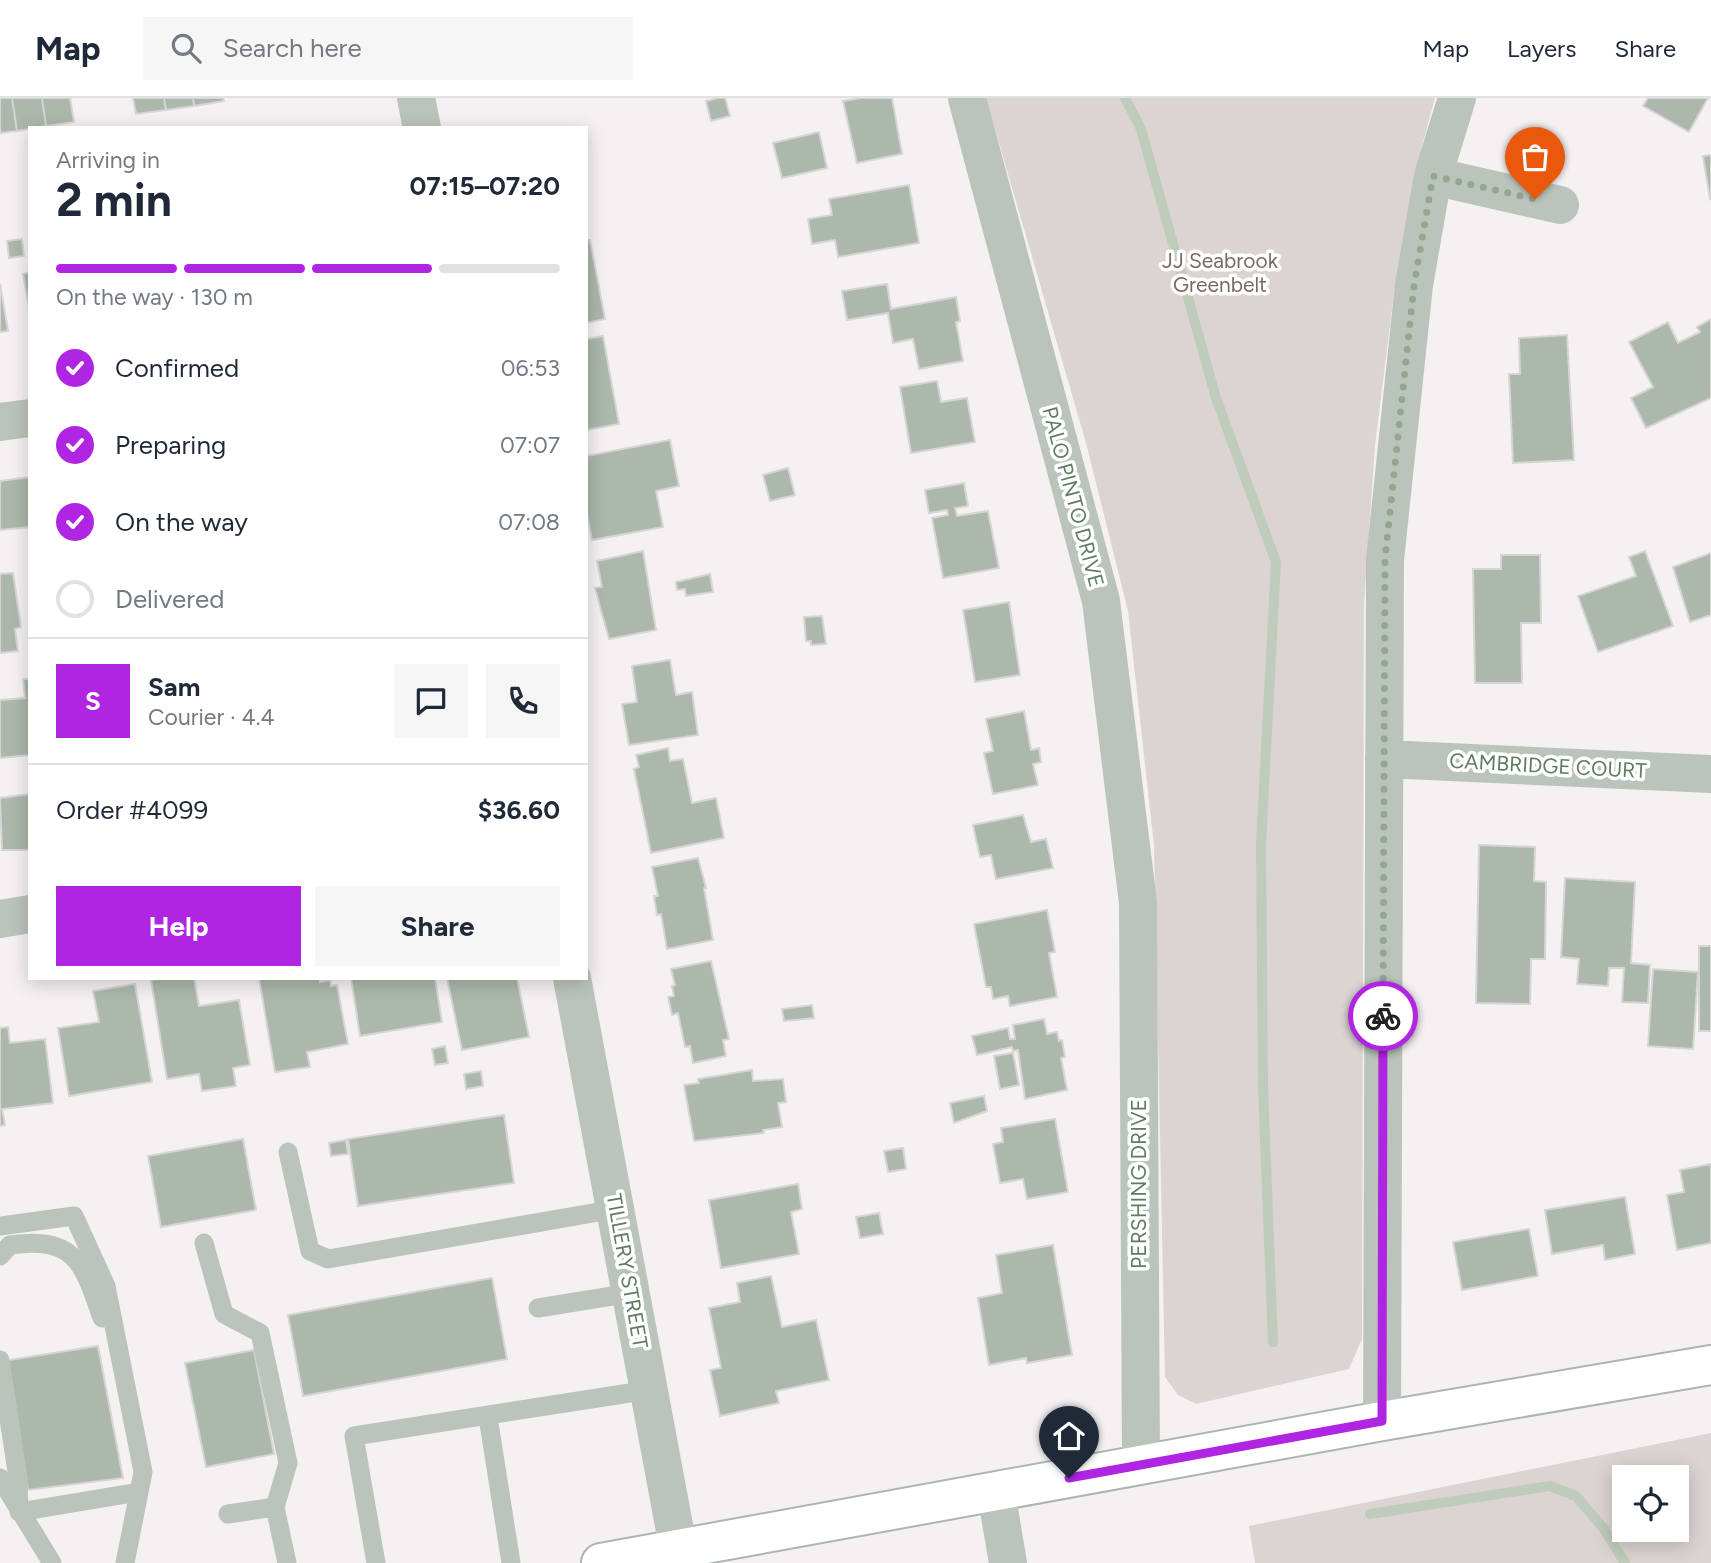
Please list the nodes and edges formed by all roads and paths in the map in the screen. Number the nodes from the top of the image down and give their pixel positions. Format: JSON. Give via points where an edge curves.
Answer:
{"nodes":[{"id":1,"x":416,"y":98,"type":"edge"},
{"id":2,"x":967,"y":98,"type":"edge"},
{"id":3,"x":1457,"y":98,"type":"edge"},
{"id":4,"x":422,"y":126,"type":"edge"},
{"id":5,"x":1433,"y":176,"type":"junction"},
{"id":6,"x":1560,"y":205,"type":"dead end"},
{"id":7,"x":28,"y":418,"type":"edge"},
{"id":8,"x":0,"y":422,"type":"edge"},
{"id":9,"x":1384,"y":758,"type":"junction"},
{"id":10,"x":1711,"y":774,"type":"edge"},
{"id":11,"x":1138,"y":903,"type":"joint"},
{"id":12,"x":28,"y":914,"type":"edge"},
{"id":13,"x":0,"y":919,"type":"edge"},
{"id":14,"x":572,"y":980,"type":"edge"},
{"id":15,"x":288,"y":1152,"type":"dead end"},
{"id":16,"x":616,"y":1209,"type":"junction"},
{"id":17,"x":0,"y":1226,"type":"edge"},
{"id":18,"x":204,"y":1243,"type":"dead end"},
{"id":19,"x":0,"y":1256,"type":"edge"},
{"id":20,"x":631,"y":1293,"type":"junction"},
{"id":21,"x":538,"y":1308,"type":"dead end"},
{"id":22,"x":0,"y":1360,"type":"edge"},
{"id":23,"x":1711,"y":1365,"type":"edge"},
{"id":24,"x":127,"y":1388,"type":"junction"},
{"id":25,"x":649,"y":1390,"type":"junction"},
{"id":26,"x":488,"y":1417,"type":"junction"},
{"id":27,"x":1382,"y":1421,"type":"junction"},
{"id":28,"x":1141,"y":1465,"type":"junction"},
{"id":29,"x":0,"y":1478,"type":"edge"},
{"id":30,"x":139,"y":1492,"type":"junction"},
{"id":31,"x":996,"y":1492,"type":"junction"},
{"id":32,"x":275,"y":1507,"type":"junction"},
{"id":33,"x":19,"y":1512,"type":"junction"},
{"id":34,"x":228,"y":1514,"type":"dead end"},
{"id":35,"x":680,"y":1556,"type":"edge"},
{"id":36,"x":52,"y":1563,"type":"edge"},
{"id":37,"x":125,"y":1563,"type":"edge"},
{"id":38,"x":287,"y":1563,"type":"edge"},
{"id":39,"x":376,"y":1563,"type":"edge"},
{"id":40,"x":511,"y":1563,"type":"edge"},
{"id":41,"x":601,"y":1563,"type":"edge"},
{"id":42,"x":1007,"y":1563,"type":"edge"}],
"edges":[{"from":1,"to":4,"type":"street"},
{"from":2,"to":11,"type":"street","name":"PALO PINTO DRIVE","via":[[1101,601]]},
{"from":3,"to":5,"type":"street"},
{"from":5,"to":6,"type":"street"},
{"from":5,"to":9,"type":"street","via":[[1414,285],[1385,559]]},
{"from":7,"to":8,"type":"street"},
{"from":9,"to":10,"type":"street","name":"CAMBRIDGE COURT"},
{"from":9,"to":27,"type":"street"},
{"from":11,"to":28,"type":"street","name":"PERSHING DRIVE"},
{"from":12,"to":13,"type":"street"},
{"from":14,"to":16,"type":"street","name":"TILLERY STREET"},
{"from":15,"to":16,"type":"lane","via":[[310,1251],[328,1259]]},
{"from":16,"to":20,"type":"street","name":"TILLERY STREET"},
{"from":17,"to":24,"type":"lane","via":[[74,1216],[106,1286]]},
{"from":18,"to":32,"type":"lane","via":[[224,1314],[260,1333],[288,1463]]},
{"from":19,"to":24,"type":"lane","via":[[10,1245],[37,1241],[59,1246],[85,1268]]},
{"from":20,"to":21,"type":"lane"},
{"from":20,"to":25,"type":"street","name":"TILLERY STREET"},
{"from":22,"to":33,"type":"lane"},
{"from":23,"to":27,"type":"main road"},
{"from":24,"to":30,"type":"lane","via":[[143,1472]]},
{"from":25,"to":26,"type":"lane"},
{"from":25,"to":35,"type":"street","name":"TILLERY STREET"},
{"from":26,"to":39,"type":"lane","via":[[354,1436]]},
{"from":26,"to":40,"type":"lane"},
{"from":27,"to":28,"type":"main road"},
{"from":28,"to":31,"type":"main road"},
{"from":29,"to":33,"type":"lane"},
{"from":30,"to":33,"type":"lane"},
{"from":30,"to":37,"type":"lane"},
{"from":31,"to":35,"type":"main road"},
{"from":31,"to":42,"type":"street"},
{"from":32,"to":34,"type":"lane"},
{"from":32,"to":38,"type":"lane"},
{"from":33,"to":36,"type":"lane"},
{"from":35,"to":41,"type":"main road"}]}
